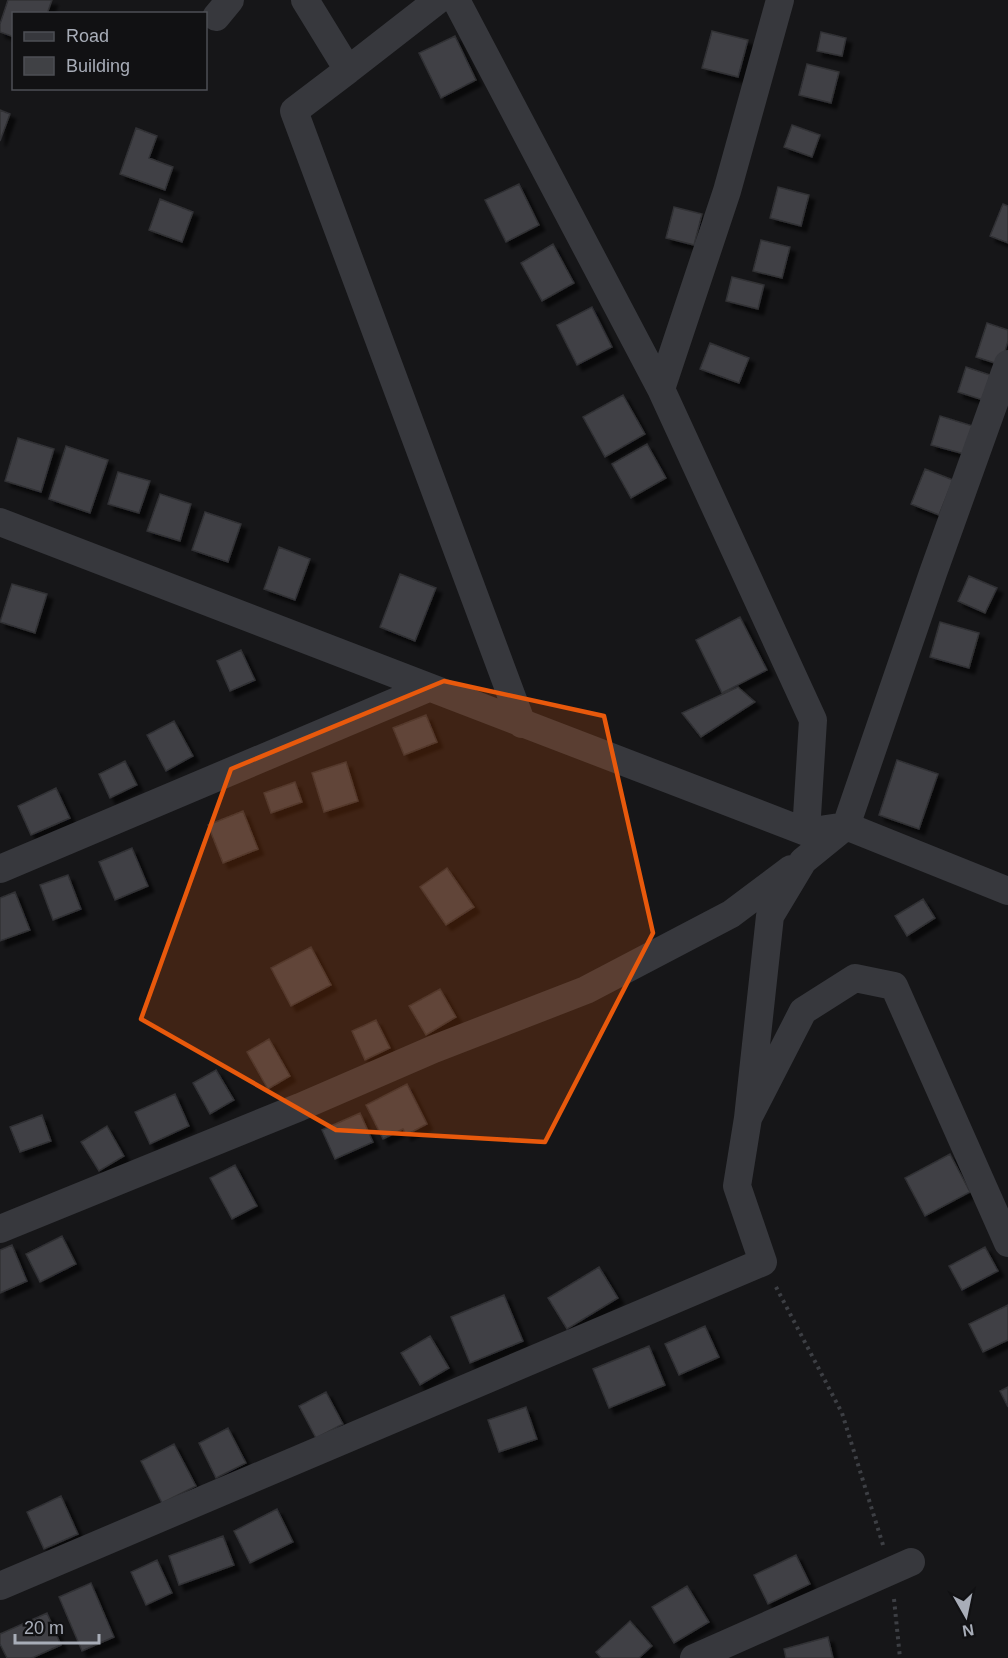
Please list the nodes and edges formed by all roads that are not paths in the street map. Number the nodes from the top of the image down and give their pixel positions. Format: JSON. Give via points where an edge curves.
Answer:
{"nodes":[{"id":1,"x":305,"y":0,"type":"edge"},
{"id":2,"x":438,"y":0,"type":"edge"},
{"id":3,"x":456,"y":0,"type":"edge"},
{"id":4,"x":780,"y":0,"type":"edge"},
{"id":5,"x":348,"y":70,"type":"junction"},
{"id":6,"x":1008,"y":363,"type":"edge"},
{"id":7,"x":661,"y":389,"type":"junction"},
{"id":8,"x":0,"y":522,"type":"edge"},
{"id":9,"x":428,"y":688,"type":"junction"},
{"id":10,"x":522,"y":724,"type":"junction"},
{"id":11,"x":846,"y":826,"type":"junction"},
{"id":12,"x":806,"y":832,"type":"junction"},
{"id":13,"x":803,"y":861,"type":"junction"},
{"id":14,"x":0,"y":869,"type":"edge"},
{"id":15,"x":1008,"y":891,"type":"edge"},
{"id":16,"x":748,"y":1118,"type":"junction"},
{"id":17,"x":0,"y":1229,"type":"edge"},
{"id":18,"x":1008,"y":1243,"type":"edge"},
{"id":19,"x":901,"y":1567,"type":"road end"},
{"id":20,"x":0,"y":1586,"type":"edge"},
{"id":21,"x":694,"y":1658,"type":"edge"}],
"edges":[{"from":1,"to":5,"type":"street"},
{"from":2,"to":5,"type":"street"},
{"from":3,"to":7,"type":"street"},
{"from":4,"to":7,"type":"street","via":[[727,191]]},
{"from":5,"to":10,"type":"street","via":[[294,111]]},
{"from":6,"to":11,"type":"street"},
{"from":7,"to":12,"type":"street","via":[[813,720]]},
{"from":8,"to":9,"type":"street"},
{"from":9,"to":10,"type":"street"},
{"from":9,"to":14,"type":"street"},
{"from":10,"to":12,"type":"street"},
{"from":11,"to":12,"type":"street"},
{"from":11,"to":13,"type":"street"},
{"from":11,"to":15,"type":"street"},
{"from":13,"to":16,"type":"street","via":[[770,916]]},
{"from":13,"to":17,"type":"street","via":[[731,915],[586,990]]},
{"from":16,"to":18,"type":"street","via":[[803,1011],[855,978],[894,986]]},
{"from":16,"to":20,"type":"street","via":[[736,1186],[763,1262]]},
{"from":19,"to":21,"type":"street"}]}
